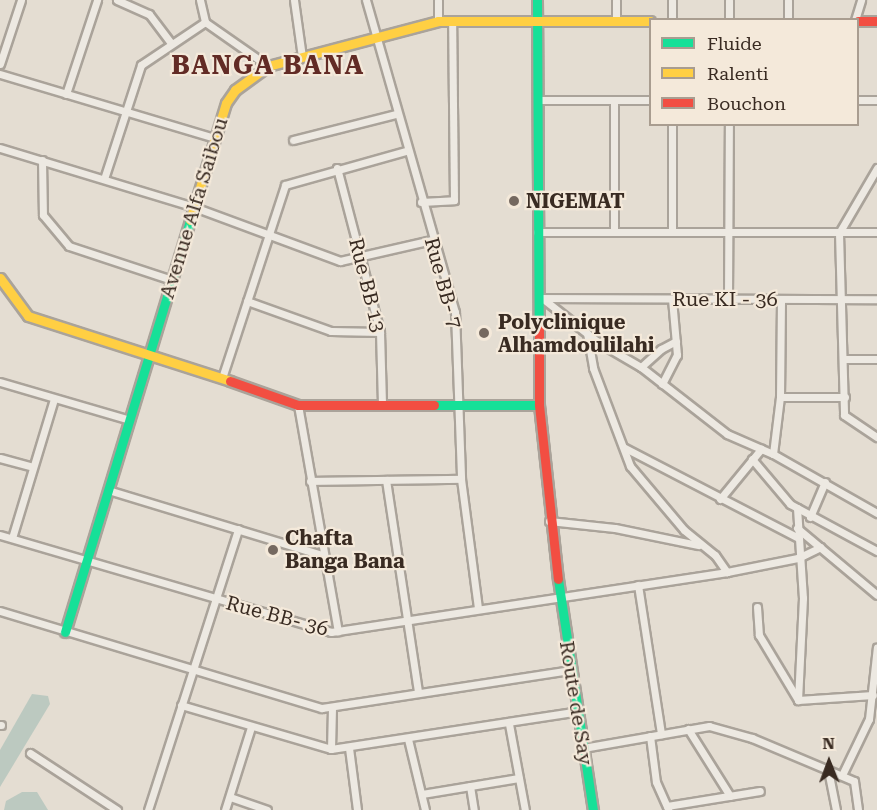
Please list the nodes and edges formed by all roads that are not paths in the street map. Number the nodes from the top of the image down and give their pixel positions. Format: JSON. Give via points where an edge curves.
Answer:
{"nodes":[{"id":1,"x":21,"y":0,"type":"edge"},
{"id":2,"x":97,"y":0,"type":"edge"},
{"id":3,"x":117,"y":0,"type":"edge"},
{"id":4,"x":200,"y":0,"type":"edge"},
{"id":5,"x":294,"y":0,"type":"edge"},
{"id":6,"x":366,"y":0,"type":"edge"},
{"id":7,"x":438,"y":0,"type":"edge"},
{"id":8,"x":537,"y":0,"type":"edge"},
{"id":9,"x":615,"y":0,"type":"edge"},
{"id":10,"x":672,"y":0,"type":"edge"},
{"id":11,"x":729,"y":0,"type":"edge"},
{"id":12,"x":788,"y":0,"type":"edge"},
{"id":13,"x":861,"y":0,"type":"edge"},
{"id":14,"x":672,"y":18,"type":"edge"},
{"id":15,"x":729,"y":18,"type":"edge"},
{"id":16,"x":788,"y":18,"type":"edge"},
{"id":17,"x":856,"y":18,"type":"edge"},
{"id":18,"x":859,"y":20,"type":"edge"},
{"id":19,"x":438,"y":21,"type":"junction"},
{"id":20,"x":452,"y":21,"type":"junction"},
{"id":21,"x":537,"y":21,"type":"junction"},
{"id":22,"x":616,"y":21,"type":"junction"},
{"id":23,"x":649,"y":21,"type":"edge"},
{"id":24,"x":877,"y":21,"type":"edge"},
{"id":25,"x":205,"y":22,"type":"junction"},
{"id":26,"x":376,"y":37,"type":"junction"},
{"id":27,"x":170,"y":42,"type":"junction"},
{"id":28,"x":302,"y":57,"type":"junction"},
{"id":29,"x":0,"y":64,"type":"edge"},
{"id":30,"x":268,"y":66,"type":"junction"},
{"id":31,"x":0,"y":74,"type":"edge"},
{"id":32,"x":66,"y":94,"type":"junction"},
{"id":33,"x":537,"y":100,"type":"junction"},
{"id":34,"x":614,"y":100,"type":"junction"},
{"id":35,"x":649,"y":100,"type":"edge"},
{"id":36,"x":859,"y":100,"type":"edge"},
{"id":37,"x":877,"y":100,"type":"edge"},
{"id":38,"x":125,"y":112,"type":"junction"},
{"id":39,"x":396,"y":114,"type":"junction"},
{"id":40,"x":672,"y":126,"type":"edge"},
{"id":41,"x":729,"y":126,"type":"edge"},
{"id":42,"x":215,"y":138,"type":"junction"},
{"id":43,"x":293,"y":140,"type":"dead end"},
{"id":44,"x":0,"y":148,"type":"edge"},
{"id":45,"x":406,"y":151,"type":"junction"},
{"id":46,"x":42,"y":160,"type":"junction"},
{"id":47,"x":337,"y":168,"type":"junction"},
{"id":48,"x":877,"y":168,"type":"edge"},
{"id":49,"x":104,"y":178,"type":"junction"},
{"id":50,"x":421,"y":202,"type":"junction"},
{"id":51,"x":194,"y":207,"type":"junction"},
{"id":52,"x":537,"y":232,"type":"junction"},
{"id":53,"x":614,"y":232,"type":"junction"},
{"id":54,"x":672,"y":232,"type":"junction"},
{"id":55,"x":877,"y":232,"type":"edge"},
{"id":56,"x":729,"y":233,"type":"junction"},
{"id":57,"x":839,"y":233,"type":"junction"},
{"id":58,"x":269,"y":234,"type":"junction"},
{"id":59,"x":432,"y":240,"type":"junction"},
{"id":60,"x":361,"y":259,"type":"junction"},
{"id":61,"x":1,"y":280,"type":"edge"},
{"id":62,"x":172,"y":280,"type":"junction"},
{"id":63,"x":539,"y":298,"type":"junction"},
{"id":64,"x":672,"y":299,"type":"junction"},
{"id":65,"x":728,"y":299,"type":"junction"},
{"id":66,"x":781,"y":299,"type":"junction"},
{"id":67,"x":843,"y":299,"type":"junction"},
{"id":68,"x":877,"y":299,"type":"edge"},
{"id":69,"x":247,"y":301,"type":"junction"},
{"id":70,"x":380,"y":332,"type":"junction"},
{"id":71,"x":587,"y":333,"type":"junction"},
{"id":72,"x":676,"y":341,"type":"junction"},
{"id":73,"x":151,"y":352,"type":"junction"},
{"id":74,"x":845,"y":359,"type":"junction"},
{"id":75,"x":877,"y":359,"type":"edge"},
{"id":76,"x":641,"y":368,"type":"junction"},
{"id":77,"x":222,"y":378,"type":"junction"},
{"id":78,"x":0,"y":382,"type":"edge"},
{"id":79,"x":662,"y":384,"type":"junction"},
{"id":80,"x":780,"y":397,"type":"junction"},
{"id":81,"x":845,"y":397,"type":"junction"},
{"id":82,"x":54,"y":399,"type":"junction"},
{"id":83,"x":382,"y":404,"type":"junction"},
{"id":84,"x":458,"y":404,"type":"junction"},
{"id":85,"x":298,"y":405,"type":"junction"},
{"id":86,"x":539,"y":405,"type":"junction"},
{"id":87,"x":130,"y":420,"type":"junction"},
{"id":88,"x":877,"y":437,"type":"edge"},
{"id":89,"x":626,"y":448,"type":"junction"},
{"id":90,"x":761,"y":449,"type":"junction"},
{"id":91,"x":773,"y":454,"type":"junction"},
{"id":92,"x":0,"y":458,"type":"edge"},
{"id":93,"x":752,"y":459,"type":"junction"},
{"id":94,"x":33,"y":467,"type":"junction"},
{"id":95,"x":461,"y":479,"type":"junction"},
{"id":96,"x":386,"y":480,"type":"junction"},
{"id":97,"x":310,"y":481,"type":"junction"},
{"id":98,"x":825,"y":482,"type":"junction"},
{"id":99,"x":108,"y":490,"type":"junction"},
{"id":100,"x":720,"y":499,"type":"junction"},
{"id":101,"x":797,"y":508,"type":"junction"},
{"id":102,"x":877,"y":513,"type":"edge"},
{"id":103,"x":810,"y":517,"type":"junction"},
{"id":104,"x":549,"y":521,"type":"junction"},
{"id":105,"x":797,"y":528,"type":"junction"},
{"id":106,"x":238,"y":529,"type":"junction"},
{"id":107,"x":0,"y":535,"type":"edge"},
{"id":108,"x":797,"y":537,"type":"junction"},
{"id":109,"x":12,"y":538,"type":"junction"},
{"id":110,"x":698,"y":545,"type":"junction"},
{"id":111,"x":821,"y":547,"type":"junction"},
{"id":112,"x":876,"y":550,"type":"edge"},
{"id":113,"x":322,"y":555,"type":"junction"},
{"id":114,"x":798,"y":558,"type":"junction"},
{"id":115,"x":87,"y":560,"type":"junction"},
{"id":116,"x":727,"y":572,"type":"junction"},
{"id":117,"x":638,"y":585,"type":"junction"},
{"id":118,"x":877,"y":595,"type":"edge"},
{"id":119,"x":560,"y":596,"type":"junction"},
{"id":120,"x":216,"y":600,"type":"junction"},
{"id":121,"x":757,"y":607,"type":"dead end"},
{"id":122,"x":478,"y":609,"type":"junction"},
{"id":123,"x":0,"y":611,"type":"edge"},
{"id":124,"x":406,"y":618,"type":"junction"},
{"id":125,"x":65,"y":632,"type":"junction"},
{"id":126,"x":338,"y":632,"type":"junction"},
{"id":127,"x":877,"y":647,"type":"edge"},
{"id":128,"x":571,"y":670,"type":"junction"},
{"id":129,"x":192,"y":671,"type":"junction"},
{"id":130,"x":876,"y":686,"type":"edge"},
{"id":131,"x":418,"y":692,"type":"junction"},
{"id":132,"x":873,"y":694,"type":"junction"},
{"id":133,"x":798,"y":700,"type":"junction"},
{"id":134,"x":181,"y":705,"type":"junction"},
{"id":135,"x":332,"y":708,"type":"junction"},
{"id":136,"x":578,"y":711,"type":"junction"},
{"id":137,"x":509,"y":724,"type":"junction"},
{"id":138,"x":251,"y":727,"type":"junction"},
{"id":139,"x":688,"y":729,"type":"junction"},
{"id":140,"x":661,"y":734,"type":"junction"},
{"id":141,"x":650,"y":736,"type":"junction"},
{"id":142,"x":408,"y":739,"type":"junction"},
{"id":143,"x":349,"y":748,"type":"junction"},
{"id":144,"x":584,"y":748,"type":"junction"},
{"id":145,"x":331,"y":749,"type":"junction"},
{"id":146,"x":30,"y":753,"type":"dead end"},
{"id":147,"x":828,"y":770,"type":"junction"},
{"id":148,"x":842,"y":774,"type":"junction"},
{"id":149,"x":519,"y":778,"type":"junction"},
{"id":150,"x":470,"y":786,"type":"junction"},
{"id":151,"x":760,"y":791,"type":"dead end"},
{"id":152,"x":422,"y":794,"type":"junction"},
{"id":153,"x":730,"y":795,"type":"junction"},
{"id":154,"x":230,"y":797,"type":"junction"},
{"id":155,"x":668,"y":808,"type":"edge"},
{"id":156,"x":117,"y":810,"type":"edge"},
{"id":157,"x":148,"y":810,"type":"edge"},
{"id":158,"x":225,"y":810,"type":"edge"},
{"id":159,"x":267,"y":810,"type":"edge"},
{"id":160,"x":357,"y":810,"type":"edge"},
{"id":161,"x":426,"y":810,"type":"edge"},
{"id":162,"x":474,"y":810,"type":"edge"},
{"id":163,"x":525,"y":810,"type":"edge"},
{"id":164,"x":593,"y":810,"type":"edge"},
{"id":165,"x":836,"y":810,"type":"edge"},
{"id":166,"x":858,"y":810,"type":"edge"}],
"edges":[{"from":1,"to":29,"type":"street"},
{"from":2,"to":32,"type":"street"},
{"from":3,"to":27,"type":"street","via":[[149,14]]},
{"from":4,"to":25,"type":"street"},
{"from":5,"to":28,"type":"street"},
{"from":6,"to":26,"type":"street","name":"Rue BB- 7"},
{"from":7,"to":19,"type":"street"},
{"from":8,"to":21,"type":"street","name":"Route de Say"},
{"from":9,"to":22,"type":"street"},
{"from":10,"to":14,"type":"street"},
{"from":11,"to":15,"type":"street"},
{"from":12,"to":16,"type":"street"},
{"from":13,"to":17,"type":"street"},
{"from":18,"to":24,"type":"street"},
{"from":19,"to":20,"type":"street","name":"Avenue Alfa Saibou"},
{"from":19,"to":26,"type":"street","name":"Avenue Alfa Saibou"},
{"from":20,"to":21,"type":"street","name":"Avenue Alfa Saibou"},
{"from":20,"to":50,"type":"street","via":[[454,200]]},
{"from":21,"to":22,"type":"street","name":"Avenue Alfa Saibou"},
{"from":21,"to":33,"type":"street","name":"Route de Say"},
{"from":22,"to":23,"type":"street","name":"Avenue Alfa Saibou"},
{"from":25,"to":27,"type":"street"},
{"from":25,"to":30,"type":"street"},
{"from":26,"to":28,"type":"street","name":"Avenue Alfa Saibou"},
{"from":26,"to":39,"type":"street","name":"Rue BB- 7"},
{"from":27,"to":38,"type":"street","via":[[141,65]]},
{"from":28,"to":30,"type":"street","name":"Avenue Alfa Saibou"},
{"from":30,"to":42,"type":"street","name":"Avenue Alfa Saibou","via":[[229,96]]},
{"from":31,"to":32,"type":"street"},
{"from":32,"to":38,"type":"street"},
{"from":33,"to":34,"type":"street"},
{"from":33,"to":52,"type":"street","name":"Route de Say"},
{"from":34,"to":35,"type":"street"},
{"from":34,"to":53,"type":"street"},
{"from":36,"to":37,"type":"street"},
{"from":38,"to":42,"type":"street"},
{"from":38,"to":49,"type":"street"},
{"from":39,"to":43,"type":"street"},
{"from":39,"to":45,"type":"street","name":"Rue BB- 7"},
{"from":40,"to":54,"type":"street"},
{"from":41,"to":56,"type":"street"},
{"from":42,"to":51,"type":"street","name":"Avenue Alfa Saibou"},
{"from":44,"to":46,"type":"street"},
{"from":45,"to":47,"type":"street"},
{"from":45,"to":50,"type":"street","name":"Rue BB- 7"},
{"from":46,"to":49,"type":"street"},
{"from":46,"to":62,"type":"street","via":[[43,215],[69,246]]},
{"from":47,"to":58,"type":"street","via":[[285,184]]},
{"from":47,"to":60,"type":"street","name":"Rue BB 13"},
{"from":48,"to":57,"type":"street"},
{"from":49,"to":51,"type":"street"},
{"from":50,"to":59,"type":"street","name":"Rue BB- 7"},
{"from":51,"to":58,"type":"street"},
{"from":51,"to":62,"type":"street","name":"Avenue Alfa Saibou"},
{"from":52,"to":53,"type":"street"},
{"from":52,"to":63,"type":"street","name":"Route de Say"},
{"from":53,"to":54,"type":"street"},
{"from":54,"to":56,"type":"street"},
{"from":55,"to":57,"type":"street"},
{"from":56,"to":57,"type":"street"},
{"from":56,"to":65,"type":"street"},
{"from":57,"to":67,"type":"street"},
{"from":58,"to":60,"type":"street","via":[[334,260]]},
{"from":58,"to":69,"type":"street"},
{"from":59,"to":60,"type":"street"},
{"from":59,"to":84,"type":"street","name":"Rue BB- 7","via":[[455,312]]},
{"from":60,"to":70,"type":"street","name":"Rue BB 13"},
{"from":61,"to":73,"type":"street","via":[[28,316]]},
{"from":62,"to":73,"type":"street","name":"Avenue Alfa Saibou"},
{"from":63,"to":64,"type":"street","name":"Rue KI - 36"},
{"from":63,"to":71,"type":"street"},
{"from":63,"to":86,"type":"street","name":"Route de Say"},
{"from":64,"to":65,"type":"street","name":"Rue KI - 36"},
{"from":64,"to":72,"type":"street"},
{"from":65,"to":66,"type":"street","name":"Rue KI - 36"},
{"from":66,"to":67,"type":"street","name":"Rue KI - 36"},
{"from":66,"to":80,"type":"street"},
{"from":67,"to":68,"type":"street","name":"Rue KI - 36"},
{"from":67,"to":74,"type":"street"},
{"from":69,"to":70,"type":"street","via":[[331,331]]},
{"from":69,"to":77,"type":"street"},
{"from":70,"to":83,"type":"street","name":"Rue BB 13"},
{"from":71,"to":76,"type":"street"},
{"from":71,"to":89,"type":"street","via":[[593,368]]},
{"from":72,"to":76,"type":"street"},
{"from":72,"to":79,"type":"street","via":[[674,367]]},
{"from":73,"to":77,"type":"street"},
{"from":73,"to":87,"type":"street","name":"Avenue Alfa Saibou"},
{"from":74,"to":75,"type":"street"},
{"from":74,"to":81,"type":"street"},
{"from":76,"to":79,"type":"street"},
{"from":77,"to":85,"type":"street"},
{"from":78,"to":82,"type":"street"},
{"from":79,"to":90,"type":"street","via":[[727,434]]},
{"from":80,"to":81,"type":"street"},
{"from":80,"to":91,"type":"street"},
{"from":81,"to":88,"type":"street","via":[[847,420]]},
{"from":82,"to":87,"type":"street"},
{"from":82,"to":94,"type":"street"},
{"from":83,"to":84,"type":"street"},
{"from":83,"to":85,"type":"street"},
{"from":84,"to":86,"type":"street"},
{"from":84,"to":95,"type":"street","name":"Rue BB- 7"},
{"from":85,"to":97,"type":"street"},
{"from":86,"to":104,"type":"street","name":"Route de Say"},
{"from":87,"to":99,"type":"street","name":"Avenue Alfa Saibou"},
{"from":89,"to":100,"type":"street"},
{"from":89,"to":110,"type":"street","via":[[630,466]]},
{"from":90,"to":91,"type":"street"},
{"from":90,"to":93,"type":"street"},
{"from":91,"to":98,"type":"street"},
{"from":92,"to":94,"type":"street"},
{"from":93,"to":100,"type":"street"},
{"from":93,"to":101,"type":"street"},
{"from":94,"to":109,"type":"street"},
{"from":95,"to":96,"type":"street"},
{"from":95,"to":122,"type":"street","name":"Rue BB- 7"},
{"from":96,"to":97,"type":"street"},
{"from":96,"to":124,"type":"street"},
{"from":97,"to":113,"type":"street"},
{"from":98,"to":102,"type":"street"},
{"from":98,"to":103,"type":"street"},
{"from":99,"to":106,"type":"street"},
{"from":99,"to":115,"type":"street","name":"Avenue Alfa Saibou"},
{"from":100,"to":108,"type":"street"},
{"from":101,"to":103,"type":"street"},
{"from":101,"to":105,"type":"street"},
{"from":103,"to":112,"type":"street"},
{"from":104,"to":110,"type":"street","via":[[615,528]]},
{"from":104,"to":119,"type":"street","name":"Route de Say"},
{"from":105,"to":108,"type":"street"},
{"from":105,"to":111,"type":"street"},
{"from":106,"to":113,"type":"street"},
{"from":106,"to":120,"type":"street"},
{"from":107,"to":109,"type":"street","name":"Rue BB- 36"},
{"from":108,"to":114,"type":"street"},
{"from":109,"to":115,"type":"street","name":"Rue BB- 36"},
{"from":110,"to":116,"type":"street","via":[[715,555]]},
{"from":111,"to":114,"type":"street","name":"Rue BB- 36"},
{"from":111,"to":118,"type":"street"},
{"from":113,"to":126,"type":"street"},
{"from":114,"to":116,"type":"street","name":"Rue BB- 36"},
{"from":114,"to":133,"type":"street","via":[[803,598]]},
{"from":115,"to":120,"type":"street","name":"Rue BB- 36"},
{"from":115,"to":125,"type":"street","name":"Avenue Alfa Saibou"},
{"from":116,"to":117,"type":"street","name":"Rue BB- 36"},
{"from":117,"to":119,"type":"street","name":"Rue BB- 36"},
{"from":117,"to":140,"type":"street"},
{"from":119,"to":122,"type":"street","name":"Rue BB- 36"},
{"from":119,"to":128,"type":"street","name":"Route de Say"},
{"from":120,"to":126,"type":"street","name":"Rue BB- 36","via":[[315,630]]},
{"from":120,"to":129,"type":"street"},
{"from":121,"to":133,"type":"street","via":[[759,635]]},
{"from":122,"to":124,"type":"street","name":"Rue BB- 36"},
{"from":123,"to":125,"type":"street"},
{"from":124,"to":126,"type":"street","name":"Rue BB- 36"},
{"from":124,"to":131,"type":"street"},
{"from":125,"to":129,"type":"street"},
{"from":127,"to":130,"type":"street"},
{"from":128,"to":131,"type":"street"},
{"from":128,"to":136,"type":"street","name":"Route de Say"},
{"from":129,"to":134,"type":"street"},
{"from":129,"to":135,"type":"street","via":[[304,705]]},
{"from":130,"to":132,"type":"street"},
{"from":131,"to":135,"type":"street"},
{"from":132,"to":133,"type":"street"},
{"from":132,"to":148,"type":"street","via":[[865,735]]},
{"from":134,"to":138,"type":"street"},
{"from":134,"to":157,"type":"street"},
{"from":135,"to":145,"type":"street"},
{"from":136,"to":137,"type":"street"},
{"from":136,"to":144,"type":"street","name":"Route de Say"},
{"from":137,"to":142,"type":"street"},
{"from":137,"to":149,"type":"street"},
{"from":138,"to":145,"type":"street"},
{"from":138,"to":154,"type":"street"},
{"from":139,"to":140,"type":"street"},
{"from":139,"to":147,"type":"street","via":[[709,726],[752,738]]},
{"from":139,"to":153,"type":"street"},
{"from":140,"to":141,"type":"street"},
{"from":141,"to":144,"type":"street"},
{"from":141,"to":155,"type":"street","via":[[656,782]]},
{"from":142,"to":143,"type":"street"},
{"from":142,"to":152,"type":"street"},
{"from":143,"to":145,"type":"street"},
{"from":143,"to":160,"type":"street"},
{"from":144,"to":164,"type":"street","name":"Route de Say"},
{"from":146,"to":156,"type":"street"},
{"from":147,"to":148,"type":"street"},
{"from":147,"to":165,"type":"street"},
{"from":148,"to":166,"type":"street","via":[[855,783]]},
{"from":149,"to":150,"type":"street"},
{"from":149,"to":163,"type":"street"},
{"from":150,"to":152,"type":"street"},
{"from":150,"to":162,"type":"street"},
{"from":151,"to":153,"type":"street"},
{"from":152,"to":161,"type":"street"},
{"from":153,"to":155,"type":"street"},
{"from":154,"to":158,"type":"street"},
{"from":154,"to":159,"type":"street"}]}
